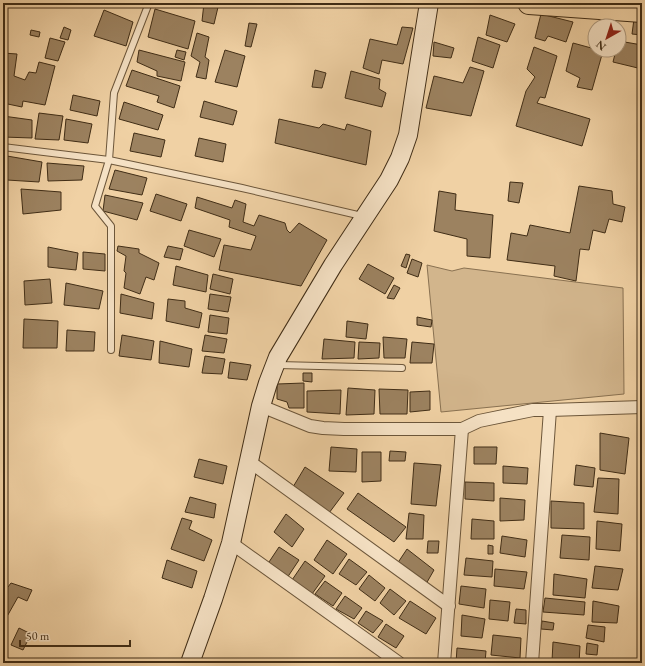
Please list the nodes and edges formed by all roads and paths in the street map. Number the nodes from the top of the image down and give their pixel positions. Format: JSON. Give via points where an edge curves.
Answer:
{"nodes":[{"id":1,"x":149,"y":3,"type":"edge"},
{"id":2,"x":429,"y":3,"type":"edge"},
{"id":3,"x":528,"y":3,"type":"edge"},
{"id":4,"x":642,"y":11,"type":"edge"},
{"id":5,"x":3,"y":147,"type":"edge"},
{"id":6,"x":109,"y":160,"type":"junction"},
{"id":7,"x":365,"y":217,"type":"junction"},
{"id":8,"x":111,"y":350,"type":"dead end"},
{"id":9,"x":275,"y":365,"type":"junction"},
{"id":10,"x":402,"y":368,"type":"dead end"},
{"id":11,"x":261,"y":406,"type":"junction"},
{"id":12,"x":642,"y":407,"type":"edge"},
{"id":13,"x":550,"y":410,"type":"junction"},
{"id":14,"x":462,"y":429,"type":"junction"},
{"id":15,"x":250,"y":462,"type":"junction"},
{"id":16,"x":231,"y":543,"type":"junction"},
{"id":17,"x":448,"y":606,"type":"junction"},
{"id":18,"x":190,"y":663,"type":"edge"},
{"id":19,"x":399,"y":663,"type":"edge"},
{"id":20,"x":444,"y":663,"type":"edge"},
{"id":21,"x":532,"y":663,"type":"edge"}],
"edges":[{"from":1,"to":6,"type":"lane","via":[[114,93]]},
{"from":2,"to":7,"type":"street","via":[[408,135],[389,180]]},
{"from":3,"to":4,"type":"highway"},
{"from":5,"to":6,"type":"lane"},
{"from":6,"to":7,"type":"lane"},
{"from":6,"to":8,"type":"lane","via":[[95,206],[111,226]]},
{"from":7,"to":9,"type":"street"},
{"from":9,"to":10,"type":"lane"},
{"from":9,"to":11,"type":"street"},
{"from":11,"to":14,"type":"street","via":[[310,426],[322,428]]},
{"from":11,"to":15,"type":"street"},
{"from":12,"to":13,"type":"street"},
{"from":13,"to":14,"type":"street","via":[[533,410],[501,416],[479,421]]},
{"from":13,"to":21,"type":"street"},
{"from":14,"to":17,"type":"street"},
{"from":15,"to":16,"type":"street"},
{"from":15,"to":17,"type":"street"},
{"from":16,"to":18,"type":"street"},
{"from":16,"to":19,"type":"street"},
{"from":17,"to":20,"type":"street"}]}
